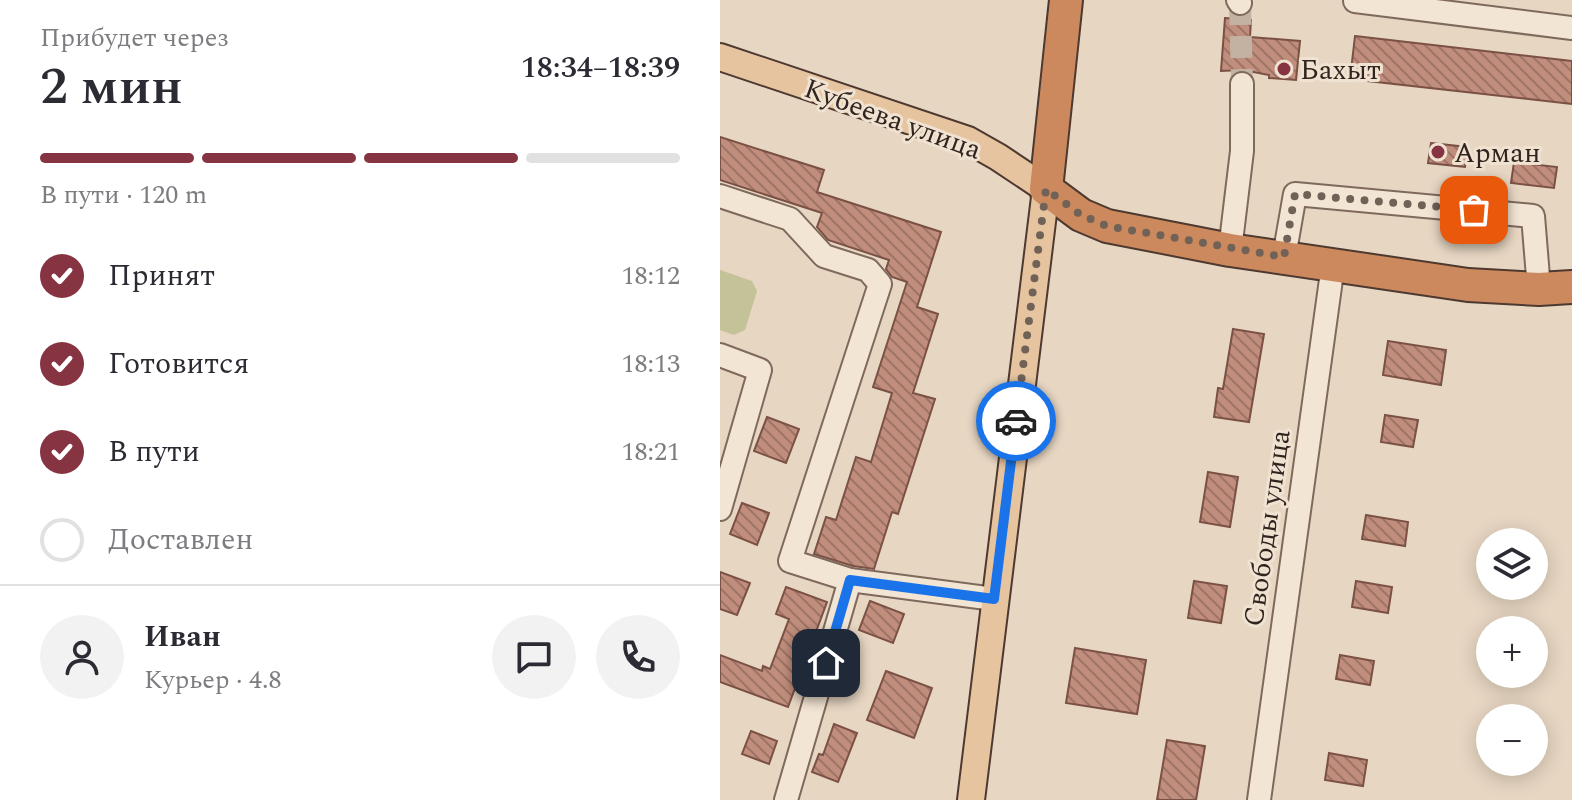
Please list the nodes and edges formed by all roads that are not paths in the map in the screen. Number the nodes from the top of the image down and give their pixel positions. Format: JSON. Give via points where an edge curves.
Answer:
{"nodes":[{"id":1,"x":1066,"y":0,"type":"edge"},
{"id":2,"x":1355,"y":1,"type":"edge"},
{"id":3,"x":1572,"y":28,"type":"edge"},
{"id":4,"x":720,"y":57,"type":"edge"},
{"id":5,"x":1242,"y":84,"type":"tunnel mouth"},
{"id":6,"x":1046,"y":189,"type":"junction"},
{"id":7,"x":720,"y":196,"type":"edge"},
{"id":8,"x":1230,"y":250,"type":"junction"},
{"id":9,"x":1284,"y":257,"type":"junction"},
{"id":10,"x":1333,"y":265,"type":"junction"},
{"id":11,"x":1572,"y":287,"type":"edge"},
{"id":12,"x":1539,"y":289,"type":"junction"},
{"id":13,"x":720,"y":355,"type":"edge"},
{"id":14,"x":720,"y":509,"type":"edge"},
{"id":15,"x":850,"y":580,"type":"junction"},
{"id":16,"x":994,"y":599,"type":"junction"},
{"id":17,"x":786,"y":800,"type":"edge"},
{"id":18,"x":971,"y":800,"type":"edge"},
{"id":19,"x":1259,"y":800,"type":"edge"}],
"edges":[{"from":1,"to":6,"type":"highway"},
{"from":2,"to":3,"type":"street"},
{"from":4,"to":6,"type":"main road","name":"Кубеева улица","via":[[968,140]]},
{"from":5,"to":8,"type":"street","via":[[1242,151]]},
{"from":6,"to":8,"type":"highway","name":"Кубеева улица","via":[[1081,215],[1107,226]]},
{"from":6,"to":16,"type":"main road"},
{"from":7,"to":15,"type":"street","via":[[790,219],[824,256],[868,270],[880,284],[790,561]]},
{"from":8,"to":9,"type":"highway","name":"Кубеева улица"},
{"from":9,"to":10,"type":"highway","name":"Кубеева улица"},
{"from":9,"to":12,"type":"street","via":[[1295,194],[1533,216]]},
{"from":10,"to":12,"type":"highway","name":"Кубеева улица","via":[[1468,285]]},
{"from":10,"to":19,"type":"street","name":"Свободы улица"},
{"from":11,"to":12,"type":"highway","name":"Кубеева улица"},
{"from":13,"to":14,"type":"street","via":[[760,370]]},
{"from":15,"to":16,"type":"street"},
{"from":15,"to":17,"type":"street"},
{"from":16,"to":18,"type":"main road"}]}
